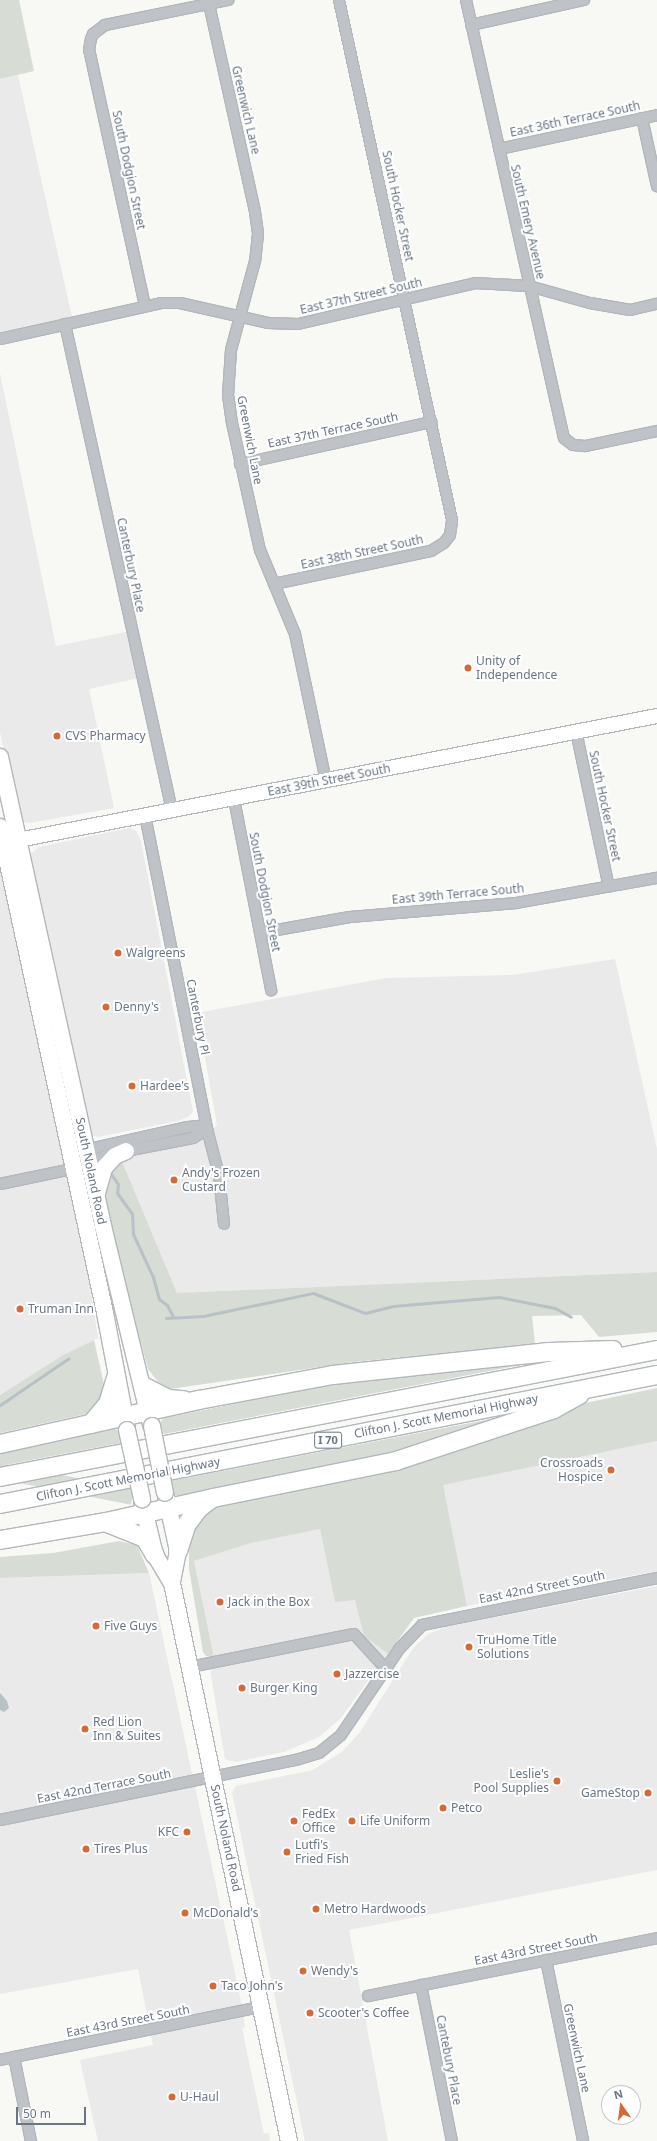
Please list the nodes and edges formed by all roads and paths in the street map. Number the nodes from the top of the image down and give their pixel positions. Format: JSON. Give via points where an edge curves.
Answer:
{"nodes":[{"id":1,"x":228,"y":0,"type":"edge"},
{"id":2,"x":340,"y":0,"type":"edge"},
{"id":3,"x":466,"y":0,"type":"edge"},
{"id":4,"x":584,"y":0,"type":"edge"},
{"id":5,"x":209,"y":4,"type":"junction"},
{"id":6,"x":471,"y":25,"type":"junction"},
{"id":7,"x":657,"y":115,"type":"edge"},
{"id":8,"x":642,"y":118,"type":"junction"},
{"id":9,"x":499,"y":149,"type":"junction"},
{"id":10,"x":657,"y":186,"type":"edge"},
{"id":11,"x":529,"y":286,"type":"junction"},
{"id":12,"x":405,"y":299,"type":"junction"},
{"id":13,"x":657,"y":304,"type":"edge"},
{"id":14,"x":145,"y":306,"type":"junction"},
{"id":15,"x":241,"y":317,"type":"junction"},
{"id":16,"x":65,"y":324,"type":"junction"},
{"id":17,"x":0,"y":339,"type":"edge"},
{"id":18,"x":431,"y":422,"type":"junction"},
{"id":19,"x":657,"y":431,"type":"edge"},
{"id":20,"x":240,"y":464,"type":"junction"},
{"id":21,"x":450,"y":535,"type":"joint"},
{"id":22,"x":274,"y":584,"type":"junction"},
{"id":23,"x":657,"y":716,"type":"edge"},
{"id":24,"x":576,"y":731,"type":"junction"},
{"id":25,"x":0,"y":757,"type":"edge"},
{"id":26,"x":326,"y":781,"type":"junction"},
{"id":27,"x":234,"y":799,"type":"junction"},
{"id":28,"x":172,"y":811,"type":"junction"},
{"id":29,"x":145,"y":815,"type":"junction"},
{"id":30,"x":0,"y":827,"type":"edge"},
{"id":31,"x":7,"y":842,"type":"edge"},
{"id":32,"x":657,"y":878,"type":"edge"},
{"id":33,"x":609,"y":887,"type":"junction"},
{"id":34,"x":260,"y":933,"type":"junction"},
{"id":35,"x":271,"y":990,"type":"dead end"},
{"id":36,"x":207,"y":1129,"type":"junction"},
{"id":37,"x":126,"y":1151,"type":"junction"},
{"id":38,"x":87,"y":1155,"type":"junction"},
{"id":39,"x":71,"y":1161,"type":"junction"},
{"id":40,"x":0,"y":1184,"type":"edge"},
{"id":41,"x":96,"y":1196,"type":"junction"},
{"id":42,"x":224,"y":1224,"type":"dead end"},
{"id":43,"x":657,"y":1349,"type":"edge"},
{"id":44,"x":657,"y":1375,"type":"edge"},
{"id":45,"x":116,"y":1377,"type":"junction"},
{"id":46,"x":143,"y":1386,"type":"junction"},
{"id":47,"x":592,"y":1388,"type":"junction"},
{"id":48,"x":198,"y":1400,"type":"junction"},
{"id":49,"x":150,"y":1418,"type":"junction"},
{"id":50,"x":91,"y":1424,"type":"junction"},
{"id":51,"x":126,"y":1424,"type":"junction"},
{"id":52,"x":0,"y":1444,"type":"edge"},
{"id":53,"x":0,"y":1477,"type":"edge"},
{"id":54,"x":213,"y":1498,"type":"junction"},
{"id":55,"x":168,"y":1501,"type":"junction"},
{"id":56,"x":0,"y":1504,"type":"edge"},
{"id":57,"x":144,"y":1507,"type":"junction"},
{"id":58,"x":106,"y":1522,"type":"junction"},
{"id":59,"x":0,"y":1540,"type":"edge"},
{"id":60,"x":178,"y":1550,"type":"junction"},
{"id":61,"x":155,"y":1555,"type":"junction"},
{"id":62,"x":657,"y":1578,"type":"edge"},
{"id":63,"x":172,"y":1583,"type":"junction"},
{"id":64,"x":190,"y":1667,"type":"junction"},
{"id":65,"x":385,"y":1668,"type":"junction"},
{"id":66,"x":213,"y":1777,"type":"junction"},
{"id":67,"x":0,"y":1820,"type":"edge"},
{"id":68,"x":657,"y":1938,"type":"edge"},
{"id":69,"x":546,"y":1960,"type":"junction"},
{"id":70,"x":421,"y":1985,"type":"junction"},
{"id":71,"x":368,"y":1996,"type":"dead end"},
{"id":72,"x":261,"y":2007,"type":"junction"},
{"id":73,"x":14,"y":2057,"type":"junction"},
{"id":74,"x":0,"y":2060,"type":"edge"},
{"id":75,"x":30,"y":2141,"type":"edge"},
{"id":76,"x":289,"y":2141,"type":"edge"},
{"id":77,"x":452,"y":2141,"type":"edge"},
{"id":78,"x":583,"y":2141,"type":"edge"}],
"edges":[{"from":1,"to":5,"type":"street"},
{"from":2,"to":12,"type":"street","name":"South Hocker Street"},
{"from":3,"to":6,"type":"street","name":"South Emery Avenue"},
{"from":4,"to":6,"type":"street"},
{"from":5,"to":14,"type":"street","name":"South Dodgion Street","via":[[106,25],[93,34],[91,39],[89,50]]},
{"from":5,"to":15,"type":"street","name":"Greenwich Lane","via":[[258,234],[255,261]]},
{"from":6,"to":9,"type":"street","name":"South Emery Avenue"},
{"from":7,"to":8,"type":"street","name":"East 36th Terrace South"},
{"from":8,"to":9,"type":"street","name":"East 36th Terrace South"},
{"from":8,"to":10,"type":"street"},
{"from":9,"to":11,"type":"street","name":"South Emery Avenue"},
{"from":11,"to":12,"type":"street","name":"East 37th Street South","via":[[476,283]]},
{"from":11,"to":13,"type":"street","name":"East 37th Street South","via":[[590,303],[630,310]]},
{"from":11,"to":19,"type":"street","name":"South Emery Avenue","via":[[564,438],[573,445],[585,446]]},
{"from":12,"to":15,"type":"street","name":"East 37th Street South","via":[[298,324],[268,323]]},
{"from":12,"to":18,"type":"street","name":"South Hocker Street"},
{"from":14,"to":15,"type":"street","name":"East 37th Street South","via":[[180,304]]},
{"from":14,"to":16,"type":"street","name":"East 37th Street South"},
{"from":15,"to":20,"type":"street","name":"Greenwich Lane","via":[[231,350],[228,395]]},
{"from":16,"to":17,"type":"street","name":"East 37th Street South"},
{"from":16,"to":28,"type":"street","name":"Canterbury Place"},
{"from":18,"to":20,"type":"street","name":"East 37th Terrace South"},
{"from":18,"to":21,"type":"street","name":"South Hocker Street","via":[[452,520]]},
{"from":20,"to":22,"type":"street","name":"Greenwich Lane","via":[[260,550]]},
{"from":21,"to":22,"type":"street","name":"East 38th Street South","via":[[444,543],[431,551]]},
{"from":22,"to":26,"type":"street","name":"Greenwich Lane","via":[[295,634]]},
{"from":23,"to":24,"type":"main road","name":"East 39th Street South"},
{"from":24,"to":26,"type":"main road","name":"East 39th Street South"},
{"from":24,"to":33,"type":"street","name":"South Hocker Street"},
{"from":25,"to":31,"type":"main road","name":"South Noland Road"},
{"from":26,"to":27,"type":"main road","name":"East 39th Street South"},
{"from":27,"to":28,"type":"main road","name":"East 39th Street South"},
{"from":27,"to":34,"type":"street","name":"South Dodgion Street"},
{"from":28,"to":29,"type":"main road","name":"East 39th Street South"},
{"from":29,"to":31,"type":"main road","name":"East 39th Street South"},
{"from":29,"to":36,"type":"street","name":"Canterbury Pl"},
{"from":30,"to":31,"type":"main road","name":"South Noland Road"},
{"from":31,"to":38,"type":"main road","name":"South Noland Road"},
{"from":31,"to":39,"type":"main road","name":"South Noland Road"},
{"from":32,"to":33,"type":"street","name":"East 39th Terrace South"},
{"from":33,"to":34,"type":"street","name":"East 39th Terrace South","via":[[516,903],[350,917]]},
{"from":34,"to":35,"type":"street","name":"South Dodgion Street"},
{"from":36,"to":37,"type":"street","via":[[193,1138]]},
{"from":36,"to":38,"type":"street","via":[[199,1126],[188,1127]]},
{"from":36,"to":42,"type":"street","name":"Canterbury Pl","via":[[219,1175]]},
{"from":37,"to":38,"type":"street"},
{"from":37,"to":41,"type":"main road","via":[[116,1156],[104,1168]]},
{"from":38,"to":39,"type":"street"},
{"from":38,"to":39,"type":"street"},
{"from":38,"to":41,"type":"main road","name":"South Noland Road"},
{"from":39,"to":40,"type":"street"},
{"from":39,"to":45,"type":"main road","name":"South Noland Road","via":[[105,1313]]},
{"from":41,"to":46,"type":"main road","name":"South Noland Road"},
{"from":43,"to":48,"type":"highway","via":[[549,1352],[405,1366],[333,1375]]},
{"from":43,"to":53,"type":"highway","name":"Clifton J. Scott Memorial Highway","number":"I 70"},
{"from":44,"to":47,"type":"highway","name":"Clifton J. Scott Memorial Highway","number":"I 70"},
{"from":45,"to":50,"type":"highway","via":[[112,1396],[105,1409]]},
{"from":45,"to":51,"type":"main road","name":"South Noland Road"},
{"from":46,"to":48,"type":"highway","via":[[168,1399]]},
{"from":46,"to":49,"type":"main road","name":"South Noland Road"},
{"from":47,"to":54,"type":"highway","via":[[554,1409],[396,1461]]},
{"from":47,"to":56,"type":"highway","name":"Clifton J. Scott Memorial Highway","number":"I 70"},
{"from":48,"to":49,"type":"highway"},
{"from":49,"to":51,"type":"highway"},
{"from":49,"to":55,"type":"main road","name":"South Noland Road","bridge":true},
{"from":50,"to":51,"type":"highway"},
{"from":50,"to":52,"type":"highway"},
{"from":51,"to":57,"type":"main road","name":"South Noland Road","bridge":true},
{"from":54,"to":55,"type":"highway"},
{"from":54,"to":60,"type":"highway","via":[[199,1508],[187,1524]]},
{"from":55,"to":57,"type":"highway"},
{"from":55,"to":60,"type":"main road","name":"South Noland Road"},
{"from":57,"to":58,"type":"highway"},
{"from":57,"to":61,"type":"main road","name":"South Noland Road"},
{"from":58,"to":59,"type":"highway"},
{"from":58,"to":61,"type":"highway","via":[[145,1538]]},
{"from":60,"to":63,"type":"main road","name":"South Noland Road"},
{"from":61,"to":63,"type":"main road","name":"South Noland Road"},
{"from":62,"to":65,"type":"street","name":"East 42nd Street South","via":[[422,1625]]},
{"from":63,"to":64,"type":"main road","name":"South Noland Road"},
{"from":64,"to":65,"type":"street","via":[[354,1634]]},
{"from":64,"to":66,"type":"main road","name":"South Noland Road"},
{"from":65,"to":66,"type":"street","name":"East 42nd Terrace South","via":[[341,1735],[319,1753]]},
{"from":66,"to":67,"type":"street","name":"East 42nd Terrace South"},
{"from":66,"to":72,"type":"main road","name":"South Noland Road"},
{"from":68,"to":69,"type":"street","name":"East 43rd Street South"},
{"from":69,"to":70,"type":"street","name":"East 43rd Street South"},
{"from":69,"to":78,"type":"street","name":"Greenwich Lane"},
{"from":70,"to":71,"type":"street","name":"East 43rd Street South"},
{"from":70,"to":77,"type":"street","name":"Cantebury Place"},
{"from":72,"to":73,"type":"street","name":"East 43rd Street South"},
{"from":72,"to":76,"type":"main road","name":"South Noland Road"},
{"from":73,"to":74,"type":"street","name":"East 43rd Street South"},
{"from":73,"to":75,"type":"street"}]}
